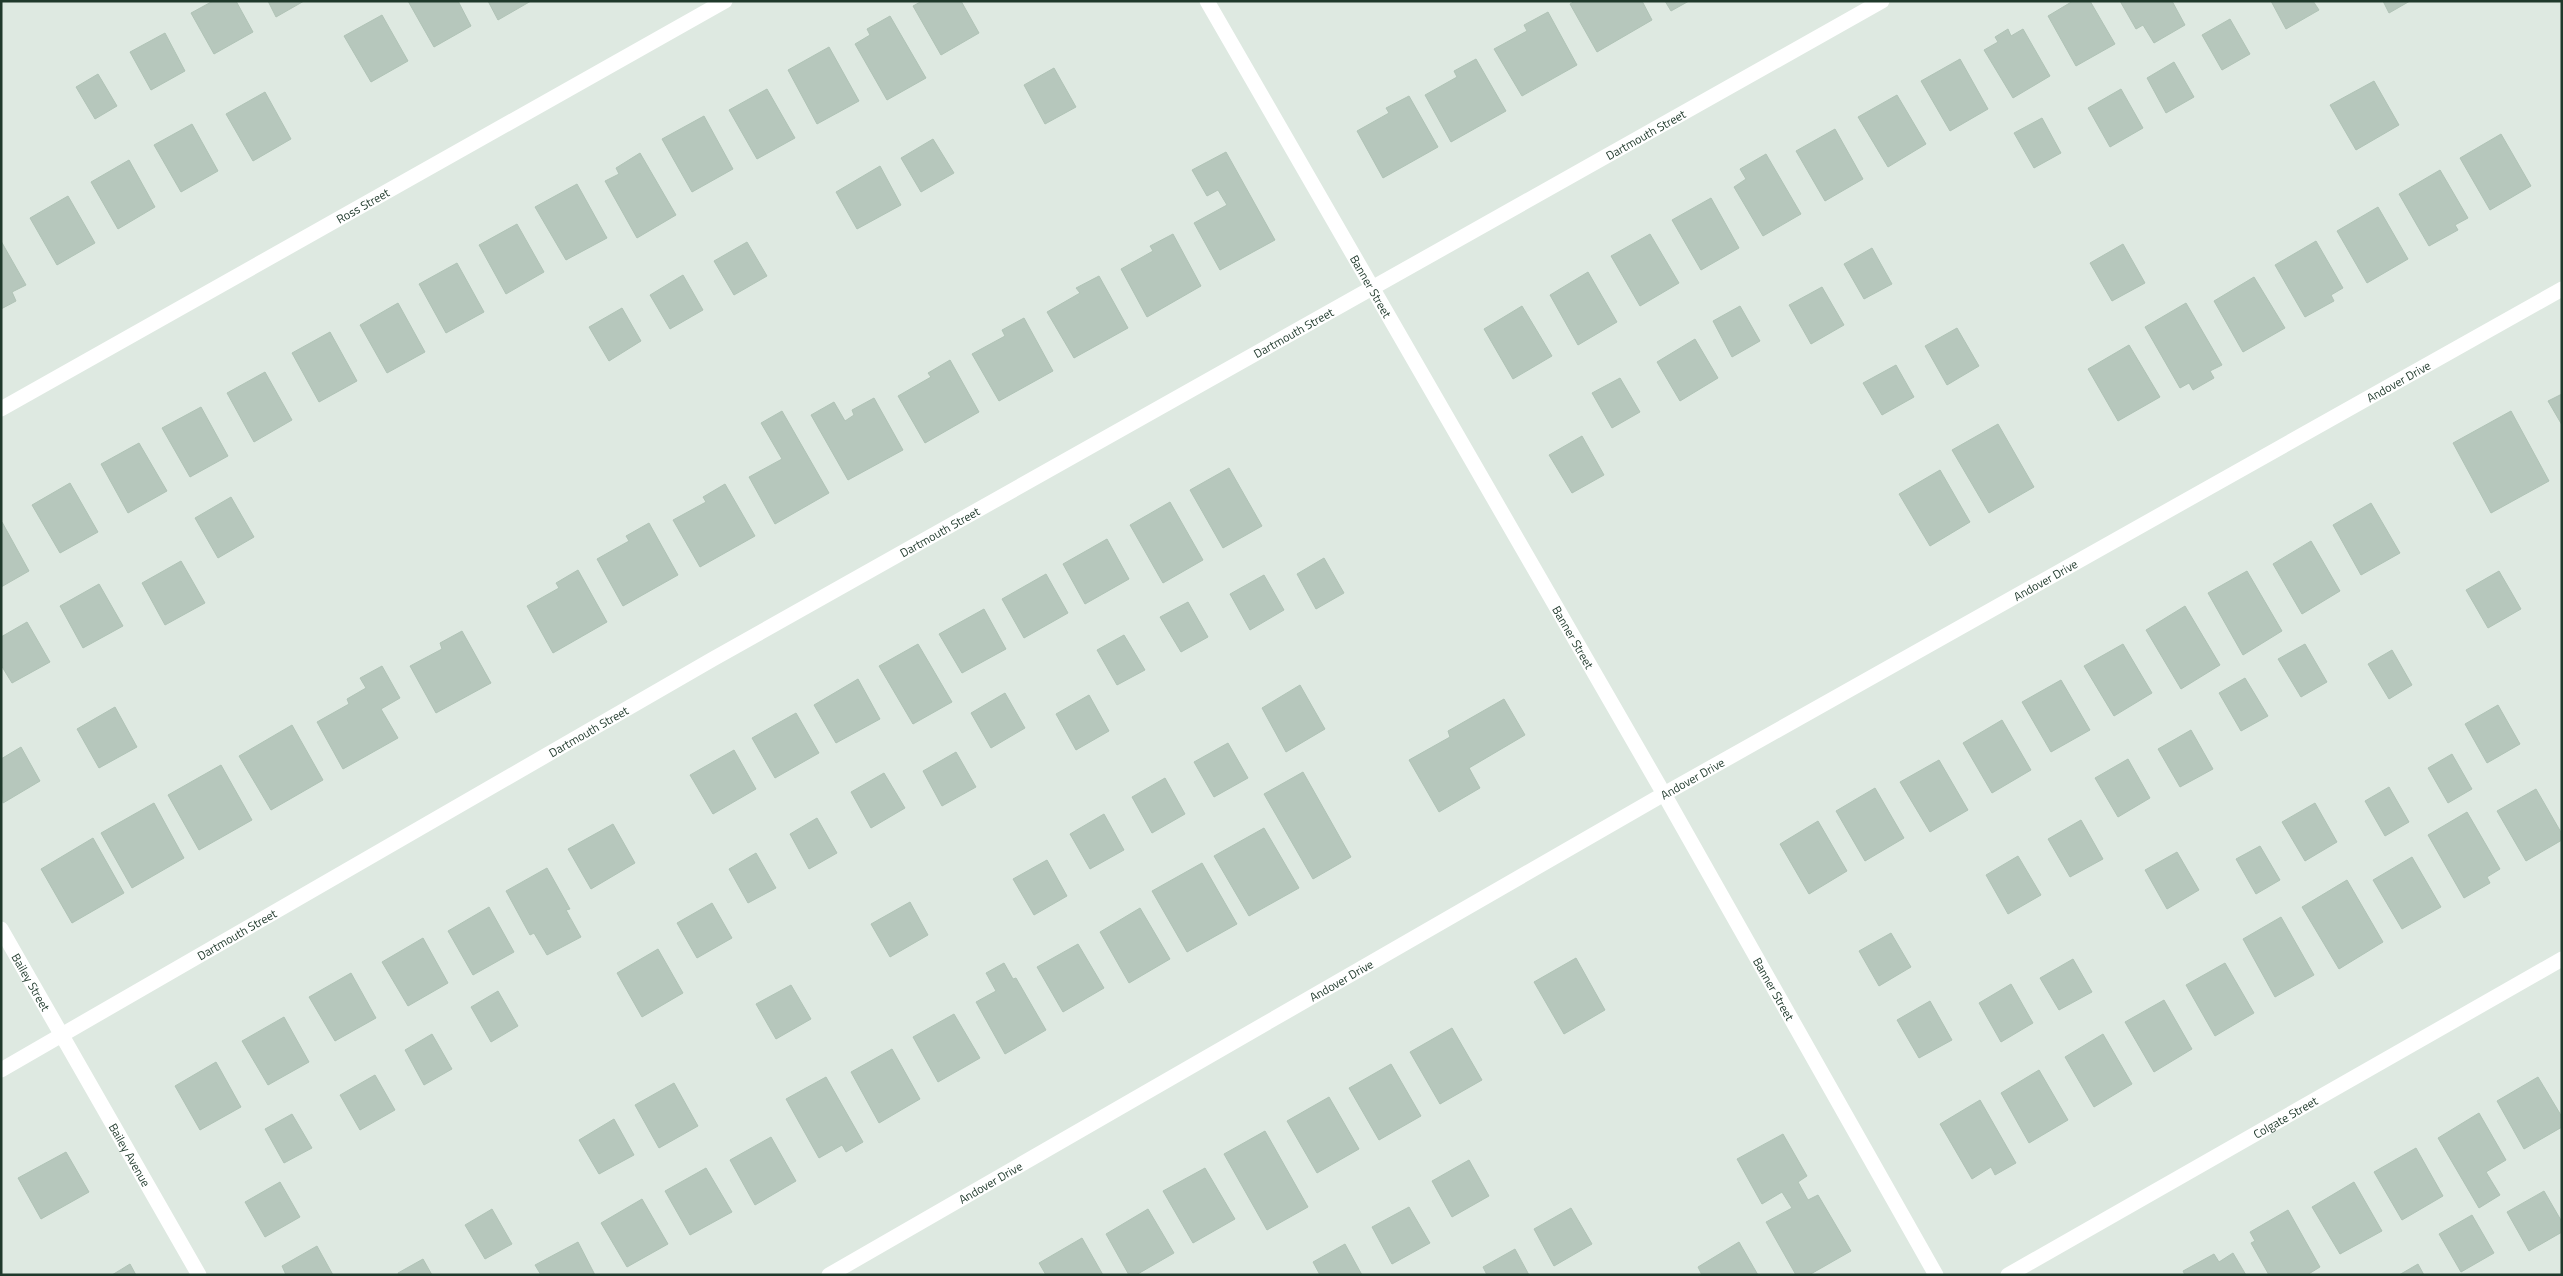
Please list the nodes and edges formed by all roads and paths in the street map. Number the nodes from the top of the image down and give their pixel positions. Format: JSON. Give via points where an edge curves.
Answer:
{"nodes":[{"id":1,"x":725,"y":1,"type":"edge"},
{"id":2,"x":1207,"y":1,"type":"edge"},
{"id":3,"x":1882,"y":1,"type":"edge"},
{"id":4,"x":2562,"y":288,"type":"edge"},
{"id":5,"x":1372,"y":290,"type":"junction"},
{"id":6,"x":1,"y":410,"type":"edge"},
{"id":7,"x":1664,"y":794,"type":"junction"},
{"id":8,"x":1,"y":930,"type":"edge"},
{"id":9,"x":2562,"y":959,"type":"edge"},
{"id":10,"x":60,"y":1036,"type":"junction"},
{"id":11,"x":1,"y":1070,"type":"edge"},
{"id":12,"x":199,"y":1275,"type":"edge"},
{"id":13,"x":829,"y":1275,"type":"edge"},
{"id":14,"x":1936,"y":1275,"type":"edge"},
{"id":15,"x":2008,"y":1275,"type":"edge"}],
"edges":[{"from":1,"to":6,"type":"street","name":"Ross Street"},
{"from":2,"to":5,"type":"street","name":"Banner Street"},
{"from":3,"to":5,"type":"street","name":"Dartmouth Street"},
{"from":4,"to":7,"type":"street","name":"Andover Drive"},
{"from":5,"to":7,"type":"street","name":"Banner Street"},
{"from":5,"to":10,"type":"street","name":"Dartmouth Street","via":[[713,659]]},
{"from":7,"to":13,"type":"street","name":"Andover Drive"},
{"from":7,"to":14,"type":"street","name":"Banner Street"},
{"from":8,"to":10,"type":"street","name":"Bailey Street"},
{"from":9,"to":15,"type":"street","name":"Colgate Street"},
{"from":10,"to":11,"type":"street","name":"Dartmouth Street"},
{"from":10,"to":12,"type":"street","name":"Bailey Avenue"}]}
